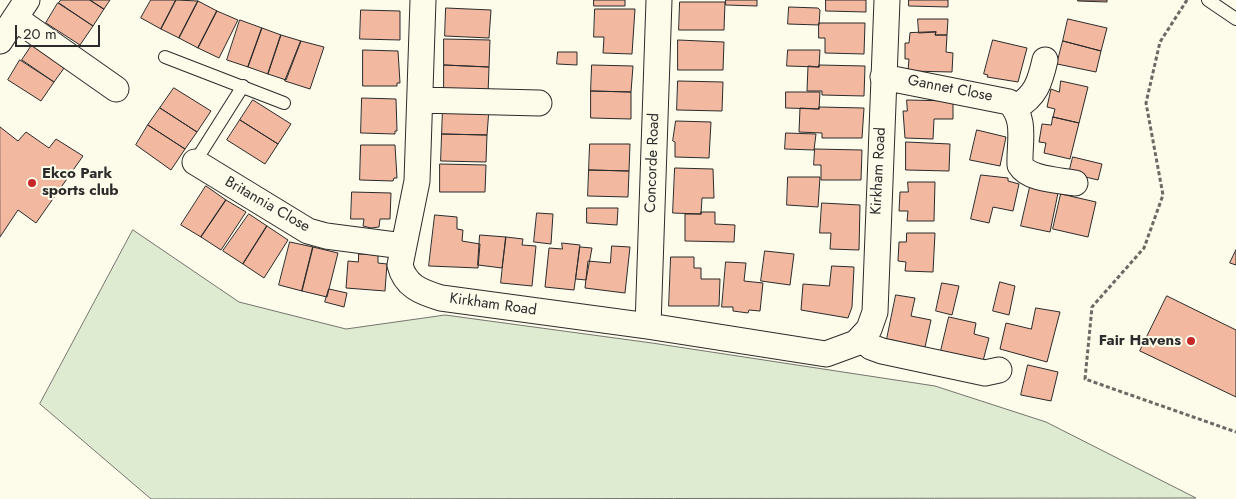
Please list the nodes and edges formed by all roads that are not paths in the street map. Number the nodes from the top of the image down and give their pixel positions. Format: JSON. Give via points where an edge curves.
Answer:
{"nodes":[{"id":1,"x":423,"y":0,"type":"edge"},
{"id":2,"x":659,"y":0,"type":"edge"},
{"id":3,"x":887,"y":0,"type":"edge"},
{"id":4,"x":1208,"y":0,"type":"edge"},
{"id":5,"x":21,"y":9,"type":"edge"},
{"id":6,"x":1236,"y":19,"type":"edge"},
{"id":7,"x":0,"y":41,"type":"edge"},
{"id":8,"x":165,"y":57,"type":"dead end"},
{"id":9,"x":1045,"y":60,"type":"dead end"},
{"id":10,"x":883,"y":77,"type":"junction"},
{"id":11,"x":243,"y":86,"type":"junction"},
{"id":12,"x":116,"y":89,"type":"dead end"},
{"id":13,"x":420,"y":100,"type":"junction"},
{"id":14,"x":539,"y":102,"type":"dead end"},
{"id":15,"x":284,"y":103,"type":"dead end"},
{"id":16,"x":1015,"y":108,"type":"junction"},
{"id":17,"x":195,"y":162,"type":"joint"},
{"id":18,"x":1075,"y":183,"type":"dead end"},
{"id":19,"x":403,"y":246,"type":"junction"},
{"id":20,"x":648,"y":326,"type":"junction"},
{"id":21,"x":862,"y":338,"type":"junction"},
{"id":22,"x":1000,"y":370,"type":"dead end"}],
"edges":[{"from":1,"to":13,"type":"street","name":"Kirkham Road"},
{"from":2,"to":20,"type":"street","name":"Concorde Road"},
{"from":3,"to":10,"type":"street","name":"Kirkham Road"},
{"from":4,"to":6,"type":"lane"},
{"from":5,"to":7,"type":"street"},
{"from":5,"to":12,"type":"street"},
{"from":8,"to":11,"type":"lane"},
{"from":9,"to":16,"type":"street","via":[[1036,91]]},
{"from":10,"to":16,"type":"street","name":"Gannet Close","via":[[1002,99]]},
{"from":10,"to":21,"type":"street","name":"Kirkham Road","via":[[875,312]]},
{"from":11,"to":15,"type":"lane"},
{"from":11,"to":17,"type":"lane"},
{"from":13,"to":14,"type":"street"},
{"from":13,"to":19,"type":"street","name":"Kirkham Road","via":[[415,202]]},
{"from":16,"to":18,"type":"street","via":[[1022,124],[1020,155],[1023,170],[1030,175]]},
{"from":17,"to":19,"type":"street","name":"Britannia Close","via":[[308,231]]},
{"from":19,"to":20,"type":"street","name":"Kirkham Road","via":[[402,276],[424,293]]},
{"from":20,"to":21,"type":"street","name":"Kirkham Road","via":[[826,354],[844,349]]},
{"from":21,"to":22,"type":"street","via":[[871,347],[882,351],[984,372]]}]}
